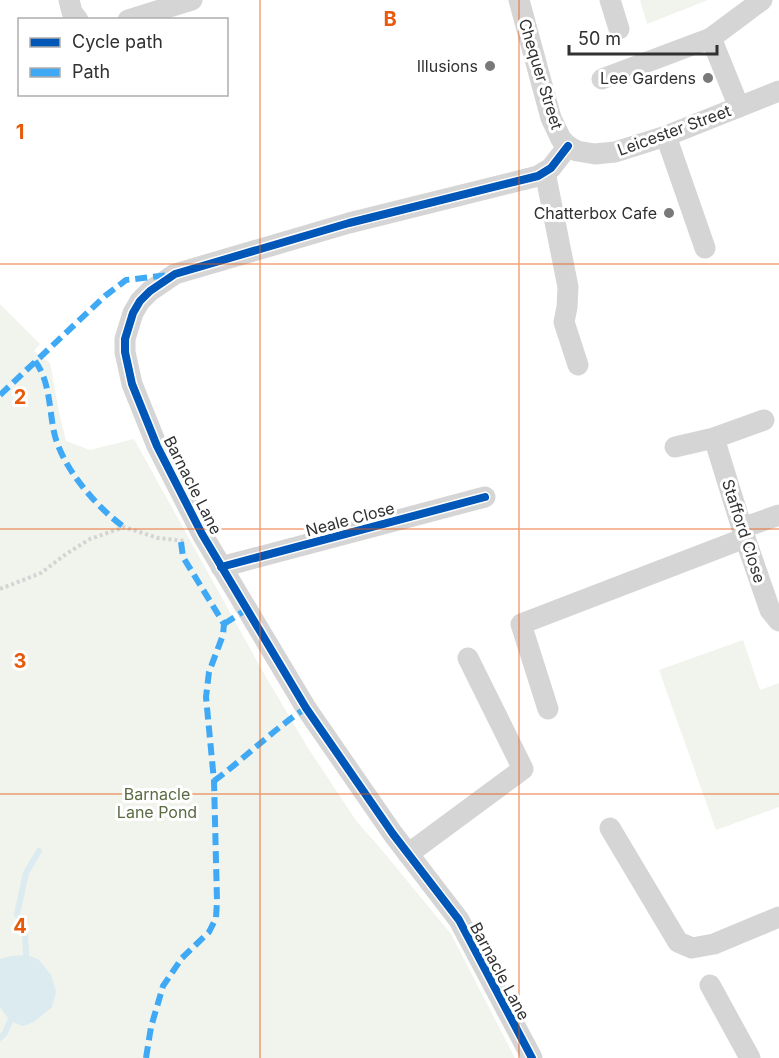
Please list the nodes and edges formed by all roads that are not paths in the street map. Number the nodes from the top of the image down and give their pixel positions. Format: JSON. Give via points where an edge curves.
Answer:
{"nodes":[{"id":1,"x":69,"y":0,"type":"edge"},
{"id":2,"x":192,"y":0,"type":"edge"},
{"id":3,"x":519,"y":0,"type":"edge"},
{"id":4,"x":610,"y":0,"type":"edge"},
{"id":5,"x":762,"y":0,"type":"edge"},
{"id":6,"x":76,"y":18,"type":"edge"},
{"id":7,"x":134,"y":18,"type":"edge"},
{"id":8,"x":619,"y":29,"type":"dead end"},
{"id":9,"x":711,"y":38,"type":"junction"},
{"id":10,"x":602,"y":79,"type":"dead end"},
{"id":11,"x":779,"y":91,"type":"edge"},
{"id":12,"x":739,"y":107,"type":"junction"},
{"id":13,"x":666,"y":136,"type":"junction"},
{"id":14,"x":568,"y":146,"type":"junction"},
{"id":15,"x":545,"y":172,"type":"junction"},
{"id":16,"x":705,"y":248,"type":"dead end"},
{"id":17,"x":578,"y":365,"type":"dead end"},
{"id":18,"x":764,"y":420,"type":"dead end"},
{"id":19,"x":714,"y":438,"type":"junction"},
{"id":20,"x":675,"y":447,"type":"dead end"},
{"id":21,"x":485,"y":497,"type":"dead end"},
{"id":22,"x":779,"y":515,"type":"edge"},
{"id":23,"x":743,"y":533,"type":"junction"},
{"id":24,"x":221,"y":567,"type":"junction"},
{"id":25,"x":779,"y":621,"type":"edge"},
{"id":26,"x":468,"y":658,"type":"dead end"},
{"id":27,"x":548,"y":709,"type":"dead end"},
{"id":28,"x":610,"y":828,"type":"dead end"},
{"id":29,"x":408,"y":854,"type":"junction"},
{"id":30,"x":779,"y":917,"type":"edge"},
{"id":31,"x":710,"y":985,"type":"dead end"},
{"id":32,"x":532,"y":1058,"type":"edge"},
{"id":33,"x":750,"y":1058,"type":"edge"}],
"edges":[{"from":1,"to":6,"type":"street"},
{"from":2,"to":7,"type":"street"},
{"from":3,"to":14,"type":"street","name":"Chequer Street","via":[[551,118]]},
{"from":4,"to":8,"type":"street"},
{"from":5,"to":9,"type":"street"},
{"from":9,"to":10,"type":"street"},
{"from":9,"to":12,"type":"street"},
{"from":11,"to":12,"type":"street","name":"Leicester Street"},
{"from":12,"to":13,"type":"street","name":"Leicester Street"},
{"from":13,"to":14,"type":"street","name":"Leicester Street","via":[[604,154]]},
{"from":13,"to":16,"type":"street"},
{"from":14,"to":15,"type":"street","name":"Barnacle Lane"},
{"from":15,"to":17,"type":"street","via":[[568,287],[564,322]]},
{"from":15,"to":24,"type":"street","name":"Barnacle Lane","via":[[175,274],[140,301],[125,339],[132,384],[158,446]]},
{"from":18,"to":19,"type":"street"},
{"from":19,"to":20,"type":"street"},
{"from":19,"to":23,"type":"street","name":"Stafford Close"},
{"from":21,"to":24,"type":"street","name":"Neale Close"},
{"from":22,"to":23,"type":"street"},
{"from":23,"to":25,"type":"street","name":"Stafford Close","via":[[770,610]]},
{"from":23,"to":27,"type":"street","via":[[521,624]]},
{"from":24,"to":29,"type":"street","name":"Barnacle Lane","via":[[306,708]]},
{"from":26,"to":29,"type":"street","via":[[524,769]]},
{"from":28,"to":30,"type":"street","via":[[678,942],[692,948],[714,944]]},
{"from":29,"to":32,"type":"street","name":"Barnacle Lane","via":[[459,920]]},
{"from":31,"to":33,"type":"street"}]}
